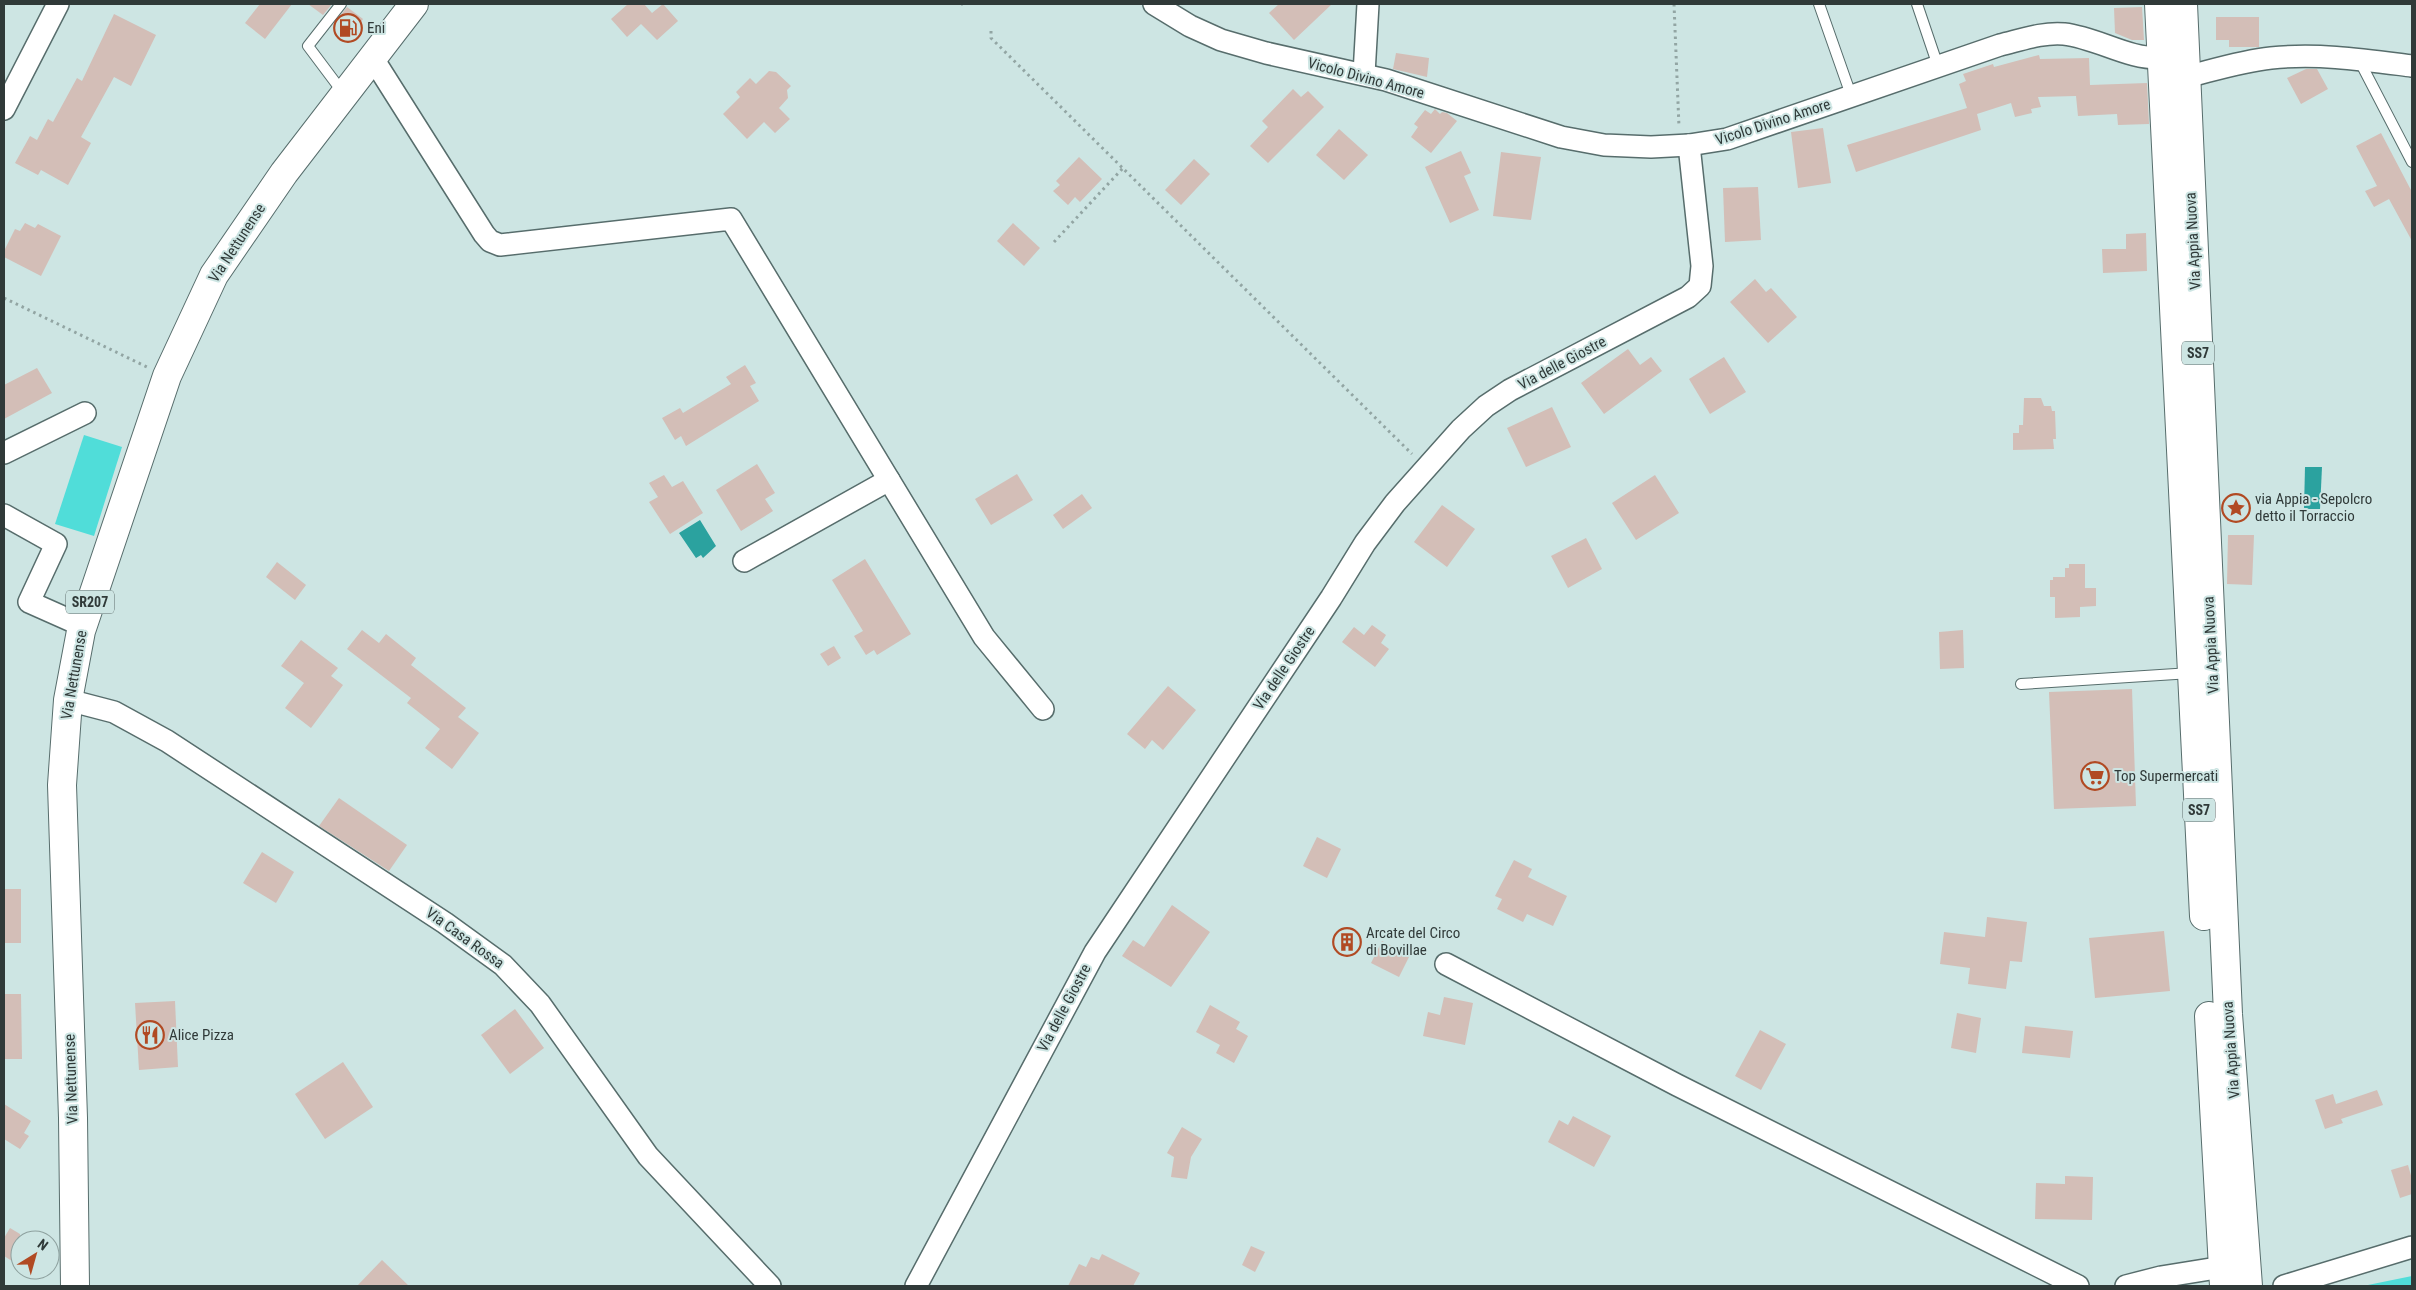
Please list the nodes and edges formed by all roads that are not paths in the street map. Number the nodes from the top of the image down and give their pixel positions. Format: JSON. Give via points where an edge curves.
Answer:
{"nodes":[{"id":1,"x":58,"y":4,"type":"edge"},
{"id":2,"x":341,"y":4,"type":"edge"},
{"id":3,"x":414,"y":4,"type":"edge"},
{"id":4,"x":1154,"y":4,"type":"edge"},
{"id":5,"x":1368,"y":4,"type":"edge"},
{"id":6,"x":1819,"y":4,"type":"edge"},
{"id":7,"x":1917,"y":4,"type":"edge"},
{"id":8,"x":2159,"y":4,"type":"edge"},
{"id":9,"x":2183,"y":4,"type":"edge"},
{"id":10,"x":372,"y":57,"type":"junction"},
{"id":11,"x":2161,"y":58,"type":"junction"},
{"id":12,"x":2358,"y":59,"type":"junction"},
{"id":13,"x":1938,"y":66,"type":"junction"},
{"id":14,"x":2412,"y":66,"type":"edge"},
{"id":15,"x":1364,"y":74,"type":"junction"},
{"id":16,"x":2186,"y":77,"type":"junction"},
{"id":17,"x":344,"y":94,"type":"junction"},
{"id":18,"x":1851,"y":96,"type":"junction"},
{"id":19,"x":4,"y":109,"type":"edge"},
{"id":20,"x":1684,"y":145,"type":"junction"},
{"id":21,"x":2412,"y":162,"type":"edge"},
{"id":22,"x":85,"y":413,"type":"dead end"},
{"id":23,"x":4,"y":453,"type":"edge"},
{"id":24,"x":889,"y":480,"type":"junction"},
{"id":25,"x":4,"y":515,"type":"edge"},
{"id":26,"x":744,"y":561,"type":"dead end"},
{"id":27,"x":83,"y":626,"type":"junction"},
{"id":28,"x":2192,"y":673,"type":"junction"},
{"id":29,"x":2021,"y":684,"type":"dead end"},
{"id":30,"x":68,"y":700,"type":"junction"},
{"id":31,"x":1043,"y":708,"type":"dead end"},
{"id":32,"x":1446,"y":964,"type":"dead end"},
{"id":33,"x":2412,"y":1247,"type":"edge"},
{"id":34,"x":2223,"y":1277,"type":"edge"},
{"id":35,"x":75,"y":1286,"type":"edge"},
{"id":36,"x":770,"y":1286,"type":"edge"},
{"id":37,"x":918,"y":1286,"type":"edge"},
{"id":38,"x":2078,"y":1286,"type":"edge"},
{"id":39,"x":2126,"y":1286,"type":"edge"},
{"id":40,"x":2248,"y":1286,"type":"edge"},
{"id":41,"x":2284,"y":1286,"type":"edge"}],
"edges":[{"from":1,"to":19,"type":"street"},
{"from":2,"to":17,"type":"lane","via":[[308,46]]},
{"from":3,"to":10,"type":"main road","name":"Via Nettunense","number":"SR207"},
{"from":4,"to":15,"type":"street","name":"Vicolo Divino Amore","via":[[1221,40]]},
{"from":5,"to":15,"type":"street"},
{"from":6,"to":18,"type":"lane"},
{"from":7,"to":13,"type":"lane"},
{"from":8,"to":11,"type":"main road","name":"Via Appia Nuova","number":"SS7"},
{"from":9,"to":16,"type":"main road","name":"Via Appia Nuova","number":"SS7"},
{"from":10,"to":17,"type":"main road","name":"Via Nettunense","number":"SR207"},
{"from":10,"to":24,"type":"street","via":[[484,234],[500,246],[731,219]]},
{"from":11,"to":13,"type":"street","name":"Vicolo Divino Amore","via":[[2135,56],[2058,34],[2000,45]]},
{"from":11,"to":28,"type":"main road","name":"Via Appia Nuova","number":"SS7"},
{"from":12,"to":14,"type":"street"},
{"from":12,"to":16,"type":"street","via":[[2271,58]]},
{"from":12,"to":21,"type":"lane"},
{"from":13,"to":18,"type":"street","name":"Vicolo Divino Amore"},
{"from":15,"to":20,"type":"street","name":"Vicolo Divino Amore","via":[[1561,137],[1604,145]]},
{"from":16,"to":40,"type":"main road","name":"Via Appia Nuova","number":"SS7","via":[[2228,1014]]},
{"from":17,"to":27,"type":"main road","name":"Via Nettunense","number":"SR207","via":[[284,173],[214,275],[167,376]]},
{"from":18,"to":20,"type":"street","name":"Vicolo Divino Amore","via":[[1740,136]]},
{"from":20,"to":37,"type":"street","name":"Via delle Giostre","via":[[1702,266],[1697,290],[1495,399],[1467,423],[1394,503],[1113,922],[1080,977]]},
{"from":22,"to":23,"type":"street"},
{"from":24,"to":26,"type":"street"},
{"from":24,"to":31,"type":"street","via":[[984,638]]},
{"from":25,"to":27,"type":"street","via":[[56,544],[29,602]]},
{"from":27,"to":30,"type":"main road","name":"Via Nettunense","number":"SR207"},
{"from":28,"to":29,"type":"lane"},
{"from":28,"to":34,"type":"main road","name":"Via Appia Nuova","number":"SS7"},
{"from":30,"to":35,"type":"main road","name":"Via Nettunense","number":"SR207","via":[[62,785]]},
{"from":30,"to":36,"type":"street","name":"Via Casa Rossa","via":[[114,712],[167,740],[445,922],[503,965],[540,1004],[648,1156]]},
{"from":32,"to":38,"type":"street","via":[[1677,1085]]},
{"from":33,"to":41,"type":"street"},
{"from":34,"to":39,"type":"street","via":[[2161,1277]]}]}
